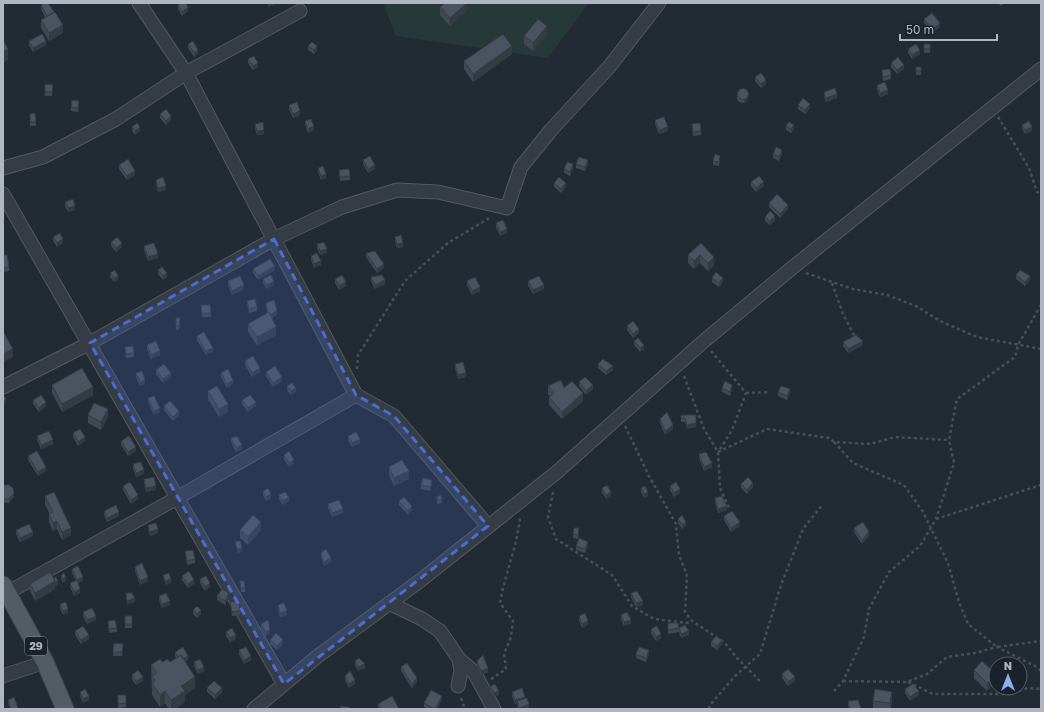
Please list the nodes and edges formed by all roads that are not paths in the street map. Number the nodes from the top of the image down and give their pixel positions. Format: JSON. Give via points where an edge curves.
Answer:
{"nodes":[{"id":1,"x":139,"y":3,"type":"edge"},
{"id":2,"x":659,"y":3,"type":"edge"},
{"id":3,"x":300,"y":11,"type":"dead end"},
{"id":4,"x":1041,"y":69,"type":"edge"},
{"id":5,"x":186,"y":73,"type":"junction"},
{"id":6,"x":3,"y":168,"type":"edge"},
{"id":7,"x":3,"y":194,"type":"edge"},
{"id":8,"x":274,"y":239,"type":"junction"},
{"id":9,"x":90,"y":343,"type":"junction"},
{"id":10,"x":3,"y":387,"type":"edge"},
{"id":11,"x":356,"y":394,"type":"junction"},
{"id":12,"x":177,"y":498,"type":"junction"},
{"id":13,"x":488,"y":526,"type":"junction"},
{"id":14,"x":5,"y":589,"type":"edge"},
{"id":15,"x":389,"y":603,"type":"junction"},
{"id":16,"x":459,"y":659,"type":"junction"},
{"id":17,"x":45,"y":662,"type":"junction"},
{"id":18,"x":3,"y":676,"type":"edge"},
{"id":19,"x":284,"y":684,"type":"junction"},
{"id":20,"x":458,"y":686,"type":"dead end"},
{"id":21,"x":65,"y":709,"type":"edge"},
{"id":22,"x":254,"y":709,"type":"edge"},
{"id":23,"x":494,"y":709,"type":"edge"}],
"edges":[{"from":1,"to":5,"type":"street"},
{"from":2,"to":8,"type":"street","via":[[609,67],[550,130],[521,167],[507,208],[438,192],[397,190],[342,207]]},
{"from":3,"to":5,"type":"street"},
{"from":4,"to":13,"type":"street","via":[[792,268],[704,341],[557,472]]},
{"from":5,"to":6,"type":"street","via":[[116,119],[43,157]]},
{"from":5,"to":8,"type":"street"},
{"from":7,"to":9,"type":"street"},
{"from":8,"to":9,"type":"street"},
{"from":8,"to":11,"type":"street"},
{"from":9,"to":10,"type":"street"},
{"from":9,"to":12,"type":"street"},
{"from":11,"to":12,"type":"street"},
{"from":11,"to":13,"type":"street","via":[[394,416]]},
{"from":12,"to":14,"type":"street"},
{"from":12,"to":19,"type":"street"},
{"from":13,"to":15,"type":"street"},
{"from":14,"to":17,"type":"main road","number":"29"},
{"from":15,"to":16,"type":"street","via":[[440,631]]},
{"from":15,"to":19,"type":"street"},
{"from":16,"to":20,"type":"street","via":[[462,672]]},
{"from":16,"to":23,"type":"street","via":[[474,672]]},
{"from":17,"to":18,"type":"street"},
{"from":17,"to":21,"type":"main road","number":"29"},
{"from":19,"to":22,"type":"street"}]}
